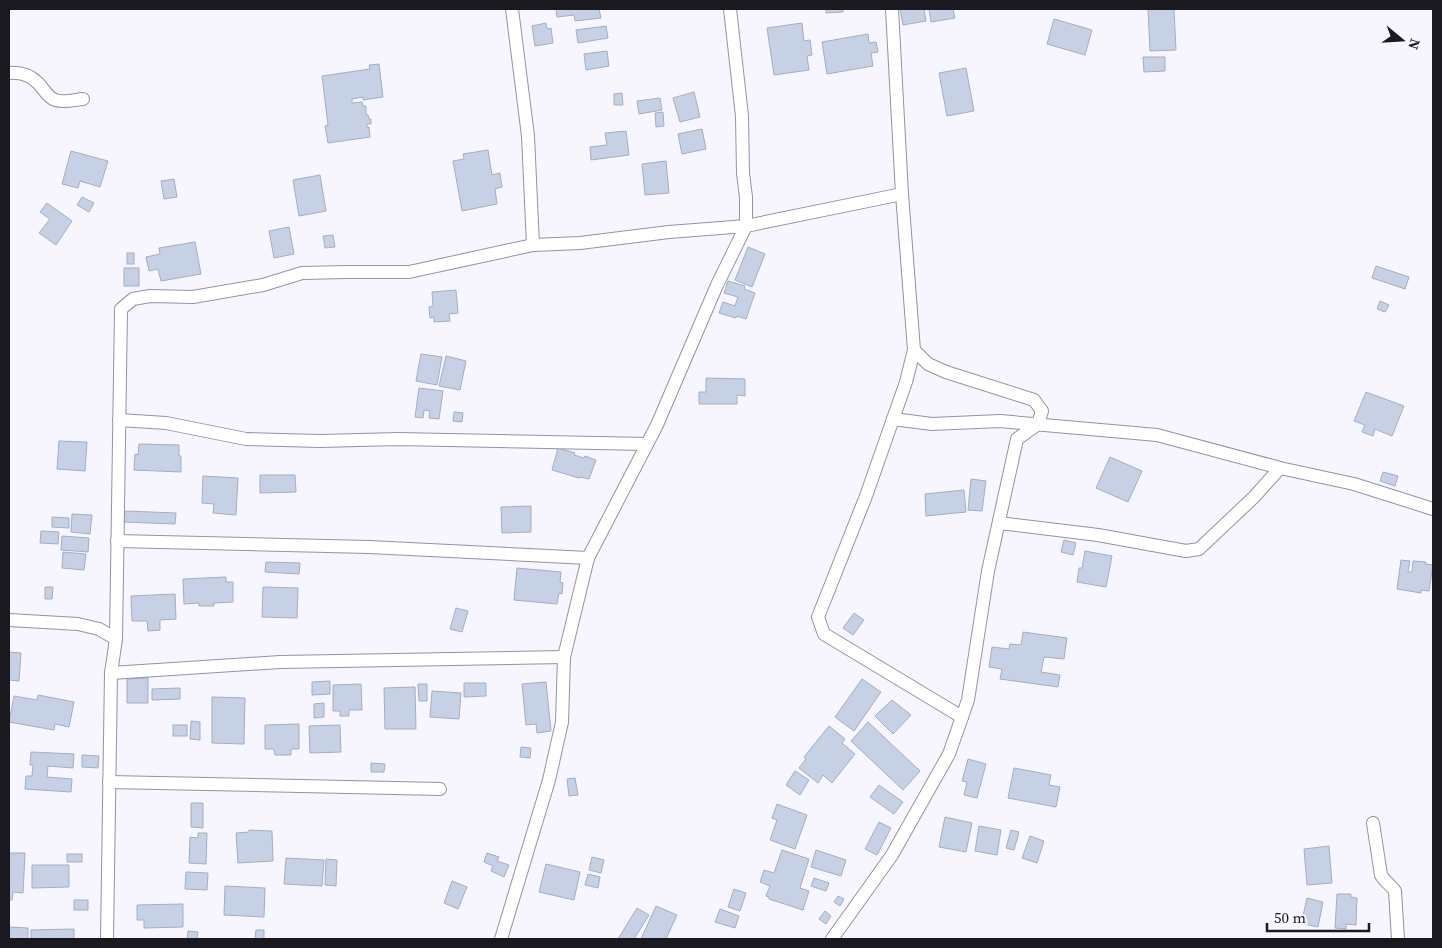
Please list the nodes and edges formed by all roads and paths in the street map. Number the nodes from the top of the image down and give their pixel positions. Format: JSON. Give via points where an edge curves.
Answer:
{"nodes":[{"id":1,"x":512,"y":9,"type":"edge"},
{"id":2,"x":730,"y":9,"type":"edge"},
{"id":3,"x":892,"y":9,"type":"edge"},
{"id":4,"x":9,"y":73,"type":"edge"},
{"id":5,"x":83,"y":99,"type":"dead end"},
{"id":6,"x":902,"y":194,"type":"junction"},
{"id":7,"x":746,"y":226,"type":"junction"},
{"id":8,"x":533,"y":245,"type":"junction"},
{"id":9,"x":914,"y":350,"type":"junction"},
{"id":10,"x":893,"y":419,"type":"junction"},
{"id":11,"x":119,"y":420,"type":"junction"},
{"id":12,"x":1038,"y":424,"type":"junction"},
{"id":13,"x":647,"y":444,"type":"junction"},
{"id":14,"x":1280,"y":468,"type":"junction"},
{"id":15,"x":1433,"y":509,"type":"edge"},
{"id":16,"x":999,"y":523,"type":"junction"},
{"id":17,"x":117,"y":541,"type":"junction"},
{"id":18,"x":588,"y":558,"type":"junction"},
{"id":19,"x":9,"y":620,"type":"edge"},
{"id":20,"x":116,"y":639,"type":"junction"},
{"id":21,"x":564,"y":657,"type":"junction"},
{"id":22,"x":111,"y":673,"type":"junction"},
{"id":23,"x":962,"y":717,"type":"junction"},
{"id":24,"x":109,"y":782,"type":"junction"},
{"id":25,"x":440,"y":789,"type":"dead end"},
{"id":26,"x":1373,"y":822,"type":"dead end"},
{"id":27,"x":107,"y":939,"type":"edge"},
{"id":28,"x":501,"y":939,"type":"edge"},
{"id":29,"x":832,"y":939,"type":"edge"},
{"id":30,"x":1398,"y":939,"type":"edge"}],
"edges":[{"from":1,"to":8,"type":"street","via":[[528,136]]},
{"from":2,"to":7,"type":"street","via":[[742,116]]},
{"from":3,"to":6,"type":"street"},
{"from":4,"to":5,"type":"street","via":[[20,72],[30,77],[55,100]]},
{"from":6,"to":7,"type":"street"},
{"from":6,"to":9,"type":"street"},
{"from":7,"to":8,"type":"street"},
{"from":7,"to":13,"type":"street"},
{"from":8,"to":11,"type":"street","via":[[408,272],[302,273],[263,285],[193,298],[133,298],[121,309]]},
{"from":9,"to":10,"type":"street"},
{"from":9,"to":12,"type":"street","via":[[928,364],[946,372],[1034,400],[1042,411]]},
{"from":10,"to":12,"type":"street","via":[[932,424],[1000,421]]},
{"from":10,"to":23,"type":"street","via":[[818,617],[824,634]]},
{"from":11,"to":13,"type":"street","via":[[166,423],[246,439]]},
{"from":11,"to":17,"type":"street"},
{"from":12,"to":14,"type":"street","via":[[1157,435]]},
{"from":12,"to":16,"type":"street","via":[[1017,440]]},
{"from":13,"to":18,"type":"street"},
{"from":14,"to":15,"type":"street","via":[[1354,484]]},
{"from":14,"to":16,"type":"street","via":[[1199,549],[1186,551],[1098,535]]},
{"from":16,"to":23,"type":"street","via":[[988,571],[968,700]]},
{"from":17,"to":18,"type":"street","via":[[369,547]]},
{"from":17,"to":20,"type":"street"},
{"from":18,"to":21,"type":"street"},
{"from":19,"to":20,"type":"street","via":[[78,624],[99,629]]},
{"from":20,"to":22,"type":"street"},
{"from":21,"to":22,"type":"street","via":[[280,662]]},
{"from":21,"to":28,"type":"street","via":[[562,722]]},
{"from":22,"to":24,"type":"street"},
{"from":23,"to":29,"type":"street","via":[[949,754],[892,855]]},
{"from":24,"to":25,"type":"street"},
{"from":24,"to":27,"type":"street"},
{"from":26,"to":30,"type":"street","via":[[1381,875],[1396,891]]}]}
